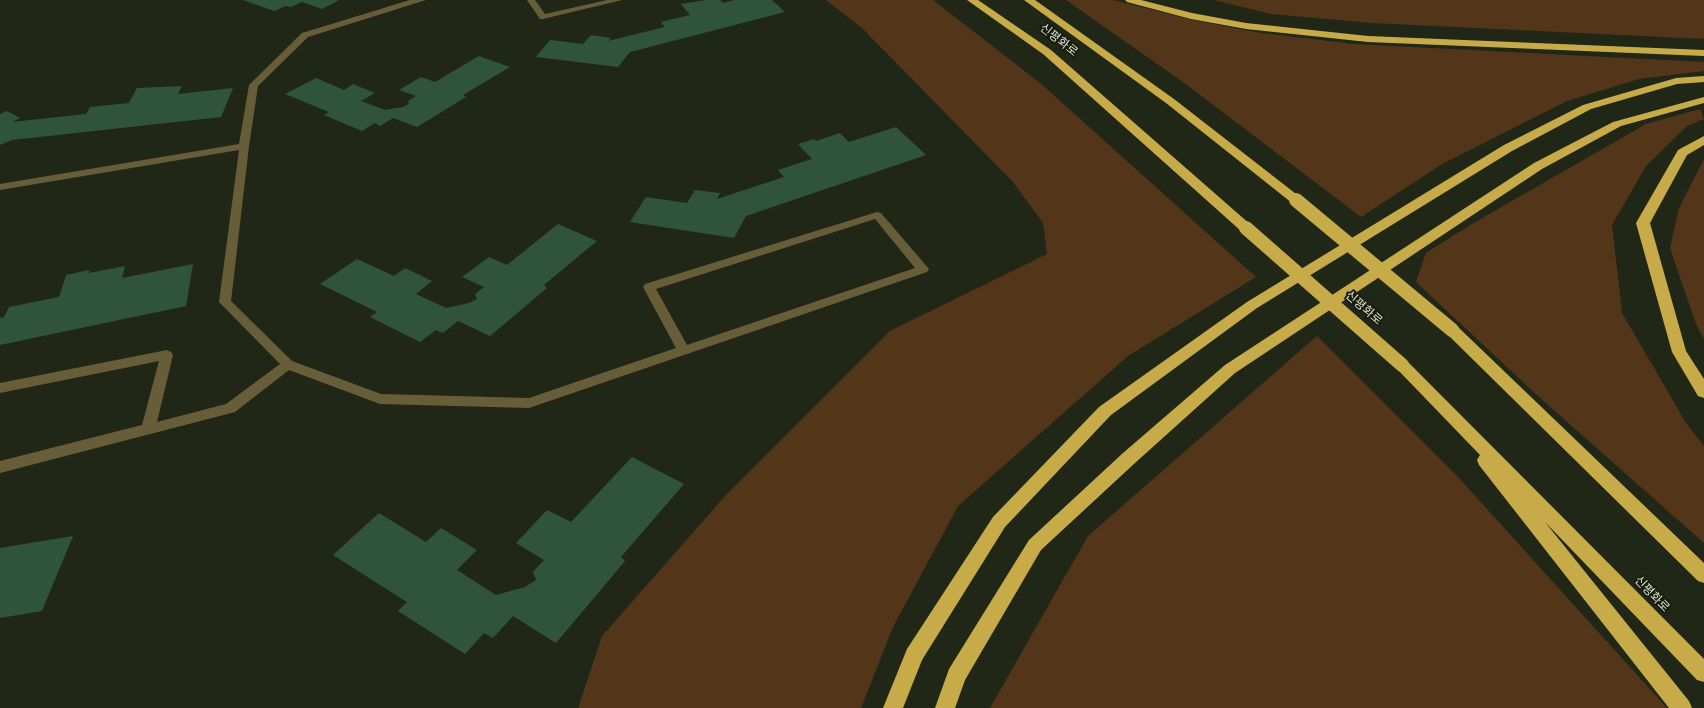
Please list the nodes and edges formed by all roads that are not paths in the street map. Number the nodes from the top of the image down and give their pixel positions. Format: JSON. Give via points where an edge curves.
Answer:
{"nodes":[{"id":1,"x":422,"y":0,"type":"edge"},
{"id":2,"x":531,"y":0,"type":"edge"},
{"id":3,"x":618,"y":0,"type":"edge"},
{"id":4,"x":972,"y":0,"type":"edge"},
{"id":5,"x":1029,"y":0,"type":"edge"},
{"id":6,"x":1130,"y":0,"type":"edge"},
{"id":7,"x":1704,"y":53,"type":"edge"},
{"id":8,"x":1704,"y":79,"type":"edge"},
{"id":9,"x":1704,"y":100,"type":"edge"},
{"id":10,"x":1704,"y":140,"type":"edge"},
{"id":11,"x":244,"y":146,"type":"junction"},
{"id":12,"x":0,"y":187,"type":"edge"},
{"id":13,"x":683,"y":349,"type":"junction"},
{"id":14,"x":288,"y":364,"type":"junction"},
{"id":15,"x":0,"y":388,"type":"edge"},
{"id":16,"x":1431,"y":392,"type":"junction"},
{"id":17,"x":1704,"y":392,"type":"edge"},
{"id":18,"x":148,"y":429,"type":"junction"},
{"id":19,"x":0,"y":467,"type":"edge"},
{"id":20,"x":1704,"y":575,"type":"edge"},
{"id":21,"x":1704,"y":672,"type":"edge"},
{"id":22,"x":893,"y":708,"type":"edge"},
{"id":23,"x":944,"y":708,"type":"edge"},
{"id":24,"x":1682,"y":708,"type":"edge"}],
"edges":[{"from":1,"to":11,"type":"lane","via":[[305,35],[254,85]]},
{"from":2,"to":3,"type":"lane","via":[[543,18]]},
{"from":4,"to":16,"type":"highway","name":"신평화로","bridge":true,"via":[[1047,52]]},
{"from":5,"to":20,"type":"highway","name":"신평화로","bridge":true,"via":[[1170,100],[1452,330]]},
{"from":6,"to":7,"type":"highway","via":[[1246,26],[1359,38]]},
{"from":8,"to":22,"type":"highway","via":[[1676,81],[1587,107],[1508,148],[1252,306],[1105,411],[999,522],[914,655]]},
{"from":9,"to":23,"type":"highway","via":[[1617,124],[1538,166],[1230,370],[1036,545],[956,676]]},
{"from":10,"to":17,"type":"highway","via":[[1682,153],[1643,223],[1679,352]]},
{"from":11,"to":12,"type":"lane"},
{"from":11,"to":14,"type":"lane","via":[[225,302]]},
{"from":13,"to":13,"type":"lane","via":[[785,315],[923,268],[877,215],[649,287]]},
{"from":13,"to":14,"type":"lane","via":[[529,403],[380,399]]},
{"from":14,"to":18,"type":"lane","via":[[230,408]]},
{"from":15,"to":18,"type":"lane","via":[[166,355]]},
{"from":16,"to":21,"type":"highway","name":"신평화로"},
{"from":16,"to":24,"type":"highway"},
{"from":18,"to":19,"type":"lane"}]}
